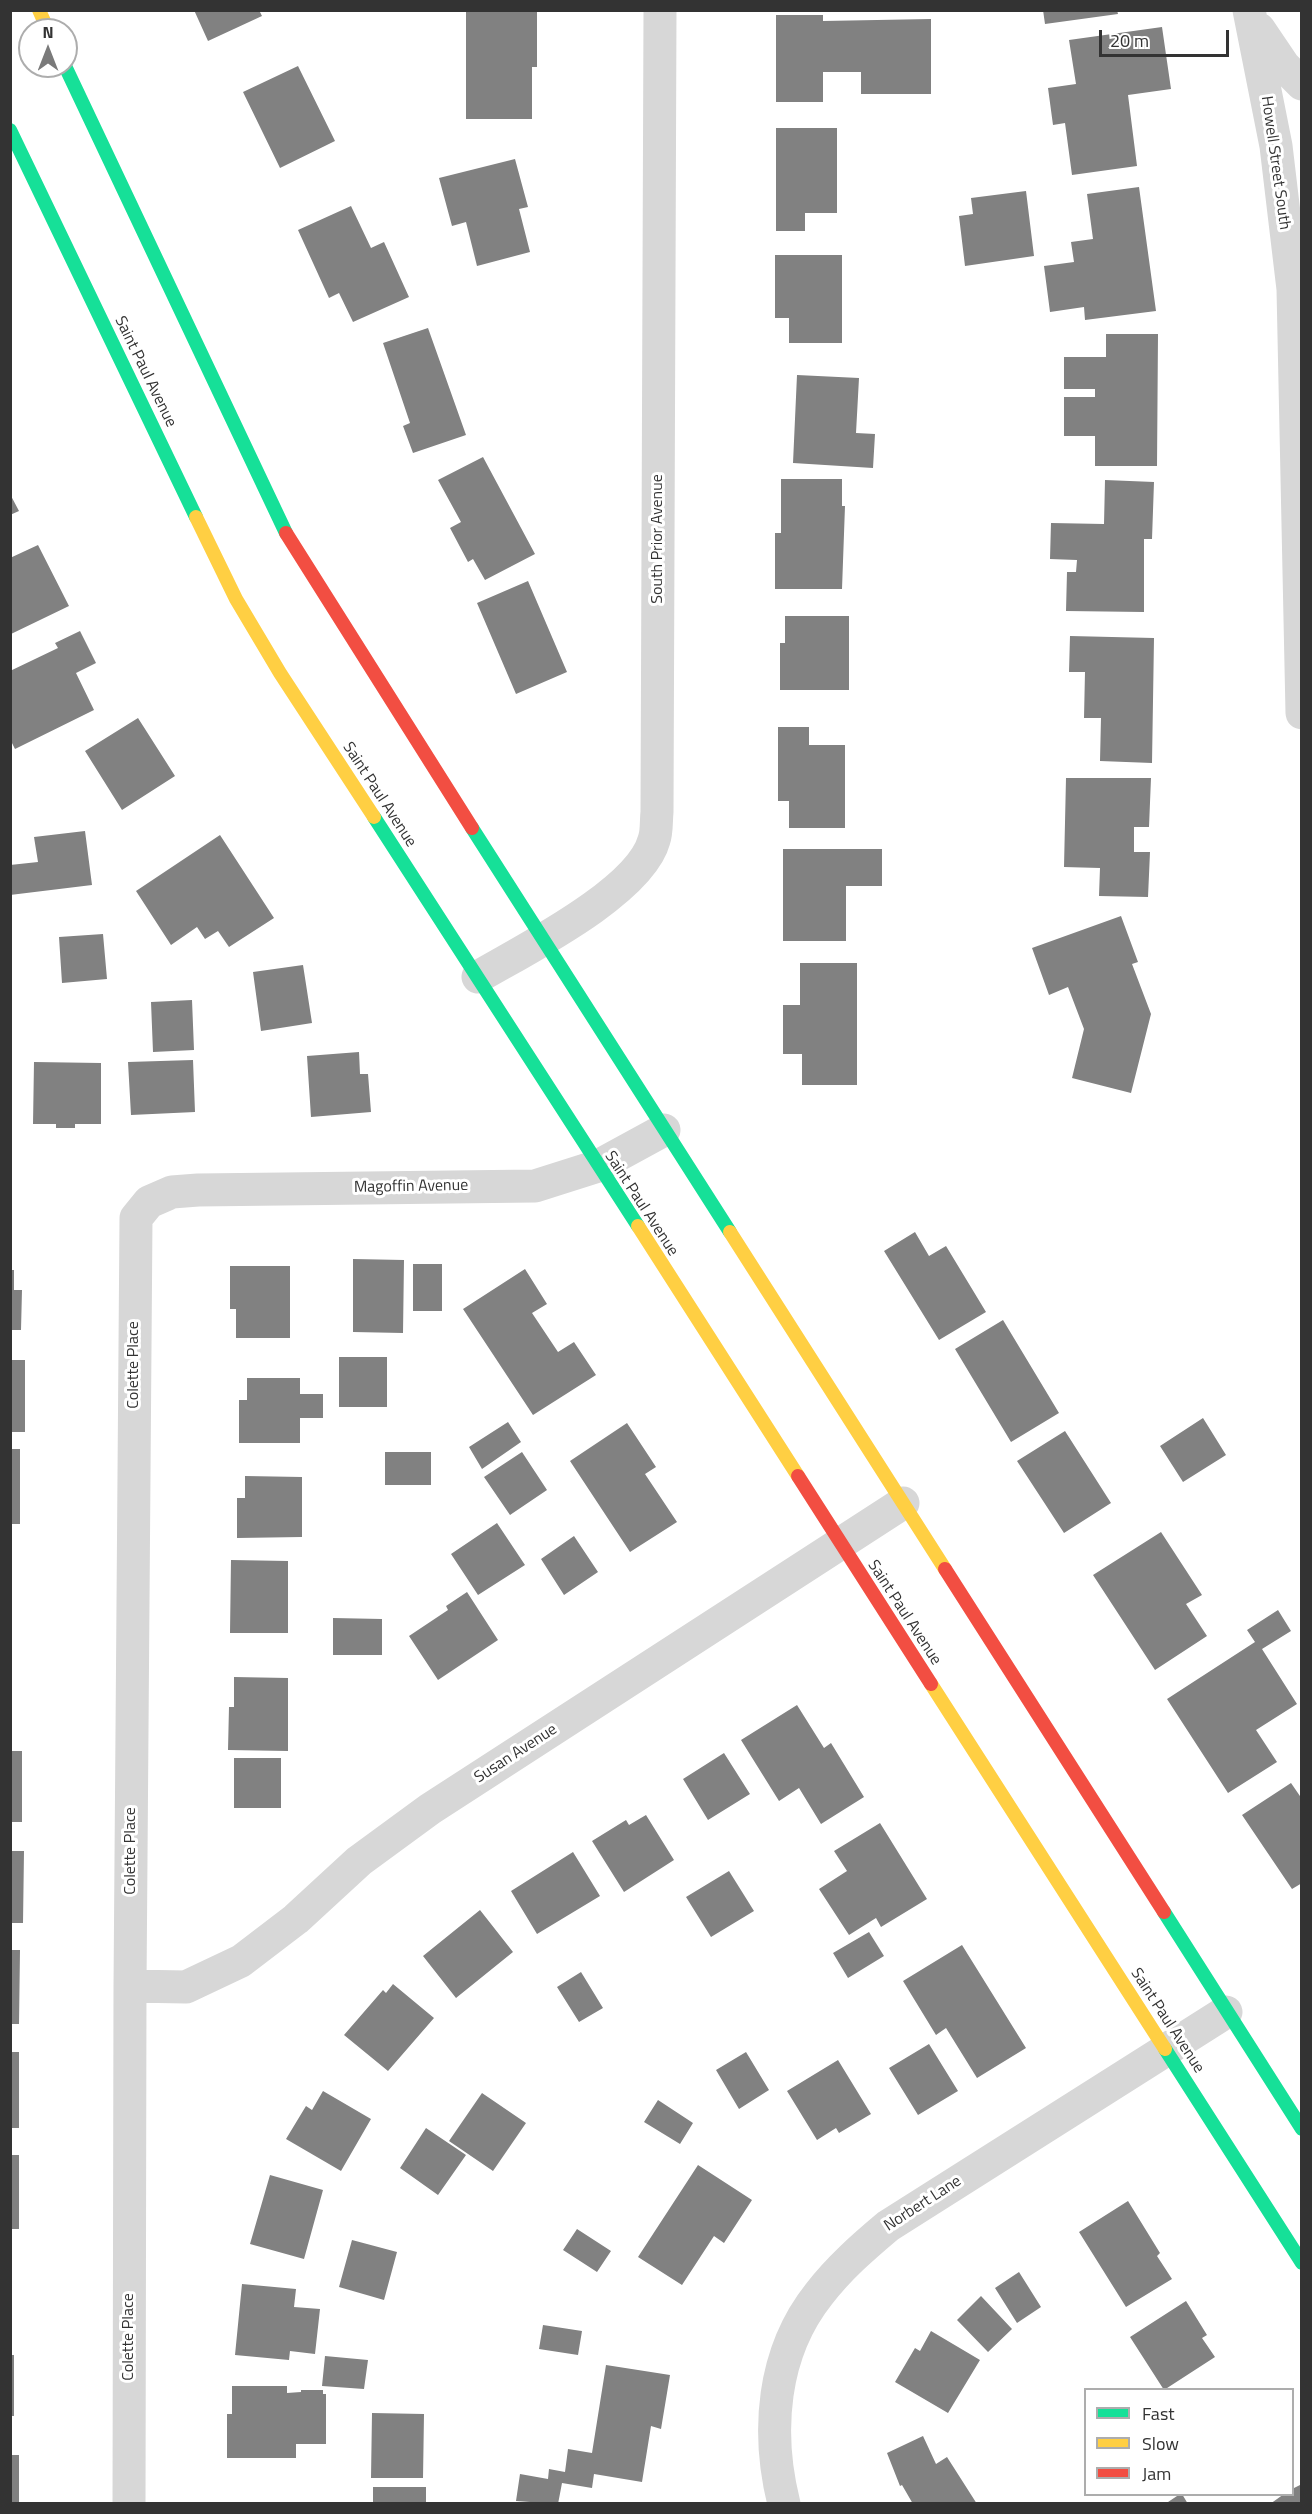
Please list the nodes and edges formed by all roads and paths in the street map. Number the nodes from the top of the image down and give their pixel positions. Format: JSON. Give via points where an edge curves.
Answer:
{"nodes":[{"id":1,"x":660,"y":10,"type":"edge"},
{"id":2,"x":1249,"y":12,"type":"edge"},
{"id":3,"x":71,"y":78,"type":"edge"},
{"id":4,"x":1302,"y":84,"type":"edge"},
{"id":5,"x":10,"y":130,"type":"edge"},
{"id":6,"x":1301,"y":704,"type":"edge"},
{"id":7,"x":1302,"y":713,"type":"edge"},
{"id":8,"x":542,"y":939,"type":"junction"},
{"id":9,"x":478,"y":977,"type":"junction"},
{"id":10,"x":663,"y":1130,"type":"junction"},
{"id":11,"x":598,"y":1166,"type":"junction"},
{"id":12,"x":149,"y":1202,"type":"joint"},
{"id":13,"x":903,"y":1503,"type":"junction"},
{"id":14,"x":840,"y":1544,"type":"junction"},
{"id":15,"x":130,"y":1986,"type":"junction"},
{"id":16,"x":1227,"y":2012,"type":"junction"},
{"id":17,"x":1167,"y":2051,"type":"junction"},
{"id":18,"x":1302,"y":2129,"type":"edge"},
{"id":19,"x":1302,"y":2263,"type":"edge"},
{"id":20,"x":129,"y":2504,"type":"edge"},
{"id":21,"x":784,"y":2504,"type":"edge"}],
"edges":[{"from":1,"to":8,"type":"street","name":"South Prior Avenue","via":[[654,841],[638,870],[614,893]]},
{"from":2,"to":4,"type":"street","via":[[1284,66]]},
{"from":2,"to":6,"type":"street","name":"Howell Street South","via":[[1276,147],[1293,289]]},
{"from":3,"to":8,"type":"main road","via":[[291,544]]},
{"from":5,"to":9,"type":"main road","name":"Saint Paul Avenue","via":[[236,598],[280,673]]},
{"from":6,"to":7,"type":"street","name":"Howell Street South"},
{"from":8,"to":9,"type":"street","name":"South Prior Avenue"},
{"from":8,"to":10,"type":"main road"},
{"from":9,"to":11,"type":"main road","name":"Saint Paul Avenue"},
{"from":10,"to":11,"type":"street","name":"Magoffin Avenue"},
{"from":10,"to":13,"type":"main road"},
{"from":11,"to":12,"type":"street","name":"Magoffin Avenue","via":[[535,1186],[198,1190],[172,1192]]},
{"from":11,"to":14,"type":"main road","name":"Saint Paul Avenue"},
{"from":12,"to":15,"type":"street","name":"Colette Place","via":[[136,1218],[135,1239]]},
{"from":13,"to":14,"type":"street","name":"Susan Avenue"},
{"from":13,"to":16,"type":"main road"},
{"from":14,"to":15,"type":"street","name":"Susan Avenue","via":[[430,1809],[359,1861],[296,1919],[241,1961],[186,1987]]},
{"from":14,"to":17,"type":"main road","name":"Saint Paul Avenue"},
{"from":15,"to":20,"type":"street","name":"Colette Place"},
{"from":16,"to":17,"type":"street","name":"Norbert Lane"},
{"from":16,"to":18,"type":"main road"},
{"from":17,"to":19,"type":"main road","name":"Saint Paul Avenue"},
{"from":17,"to":21,"type":"street","name":"Norbert Lane","via":[[888,2226],[850,2258],[818,2295],[793,2336],[776,2389],[774,2427]]}]}
